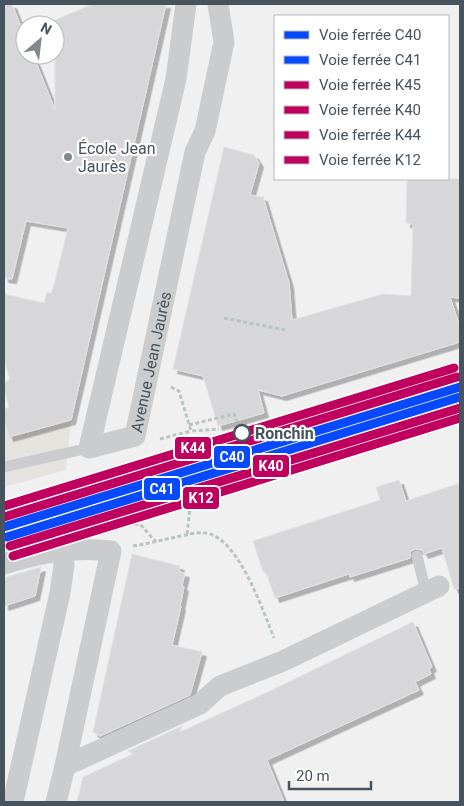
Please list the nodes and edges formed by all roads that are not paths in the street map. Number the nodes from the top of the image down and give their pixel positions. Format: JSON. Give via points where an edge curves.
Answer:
{"nodes":[{"id":1,"x":186,"y":4,"type":"edge"},
{"id":2,"x":218,"y":4,"type":"edge"},
{"id":3,"x":90,"y":448,"type":"junction"},
{"id":4,"x":4,"y":467,"type":"edge"},
{"id":5,"x":62,"y":552,"type":"junction"},
{"id":6,"x":417,"y":556,"type":"dead end"},
{"id":7,"x":4,"y":564,"type":"edge"},
{"id":8,"x":433,"y":589,"type":"joint"},
{"id":9,"x":66,"y":766,"type":"junction"},
{"id":10,"x":13,"y":802,"type":"edge"},
{"id":11,"x":56,"y":802,"type":"edge"}],
"edges":[{"from":1,"to":3,"type":"street","via":[[176,79]]},
{"from":2,"to":3,"type":"street","name":"Avenue Jean Jaurès","via":[[224,42],[204,131],[196,152],[135,436]]},
{"from":3,"to":4,"type":"lane"},
{"from":5,"to":7,"type":"street","via":[[25,557]]},
{"from":5,"to":9,"type":"street","via":[[84,549],[111,551]]},
{"from":5,"to":10,"type":"street","via":[[64,565],[60,593]]},
{"from":6,"to":8,"type":"lane"},
{"from":8,"to":9,"type":"street","via":[[283,661],[220,686],[200,704]]},
{"from":9,"to":11,"type":"street"}]}
